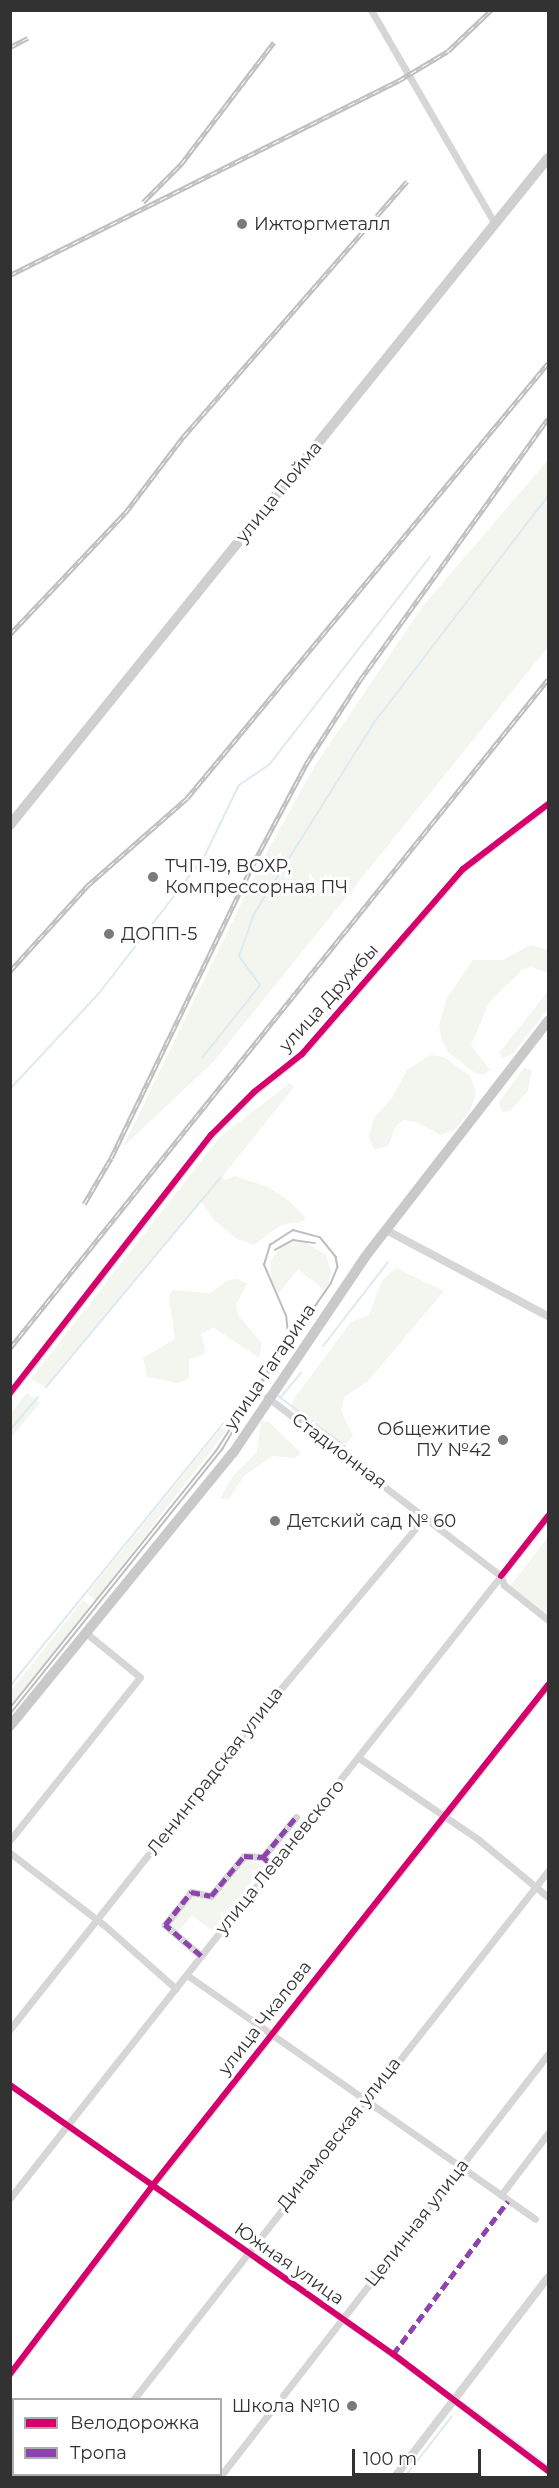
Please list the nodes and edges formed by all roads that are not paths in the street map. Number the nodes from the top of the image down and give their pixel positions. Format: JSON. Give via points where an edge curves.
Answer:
{"nodes":[{"id":1,"x":371,"y":10,"type":"edge"},
{"id":2,"x":549,"y":158,"type":"edge"},
{"id":3,"x":495,"y":224,"type":"junction"},
{"id":4,"x":549,"y":804,"type":"edge"},
{"id":5,"x":10,"y":825,"type":"edge"},
{"id":6,"x":549,"y":1021,"type":"edge"},
{"id":7,"x":386,"y":1230,"type":"junction"},
{"id":8,"x":549,"y":1316,"type":"edge"},
{"id":9,"x":10,"y":1393,"type":"edge"},
{"id":10,"x":267,"y":1397,"type":"junction"},
{"id":11,"x":549,"y":1516,"type":"edge"},
{"id":12,"x":425,"y":1517,"type":"junction"},
{"id":13,"x":501,"y":1576,"type":"junction"},
{"id":14,"x":549,"y":1620,"type":"edge"},
{"id":15,"x":86,"y":1634,"type":"junction"},
{"id":16,"x":549,"y":1685,"type":"edge"},
{"id":17,"x":10,"y":1726,"type":"edge"},
{"id":18,"x":360,"y":1758,"type":"junction"},
{"id":19,"x":441,"y":1816,"type":"junction"},
{"id":20,"x":296,"y":1817,"type":"dead end"},
{"id":21,"x":10,"y":1840,"type":"edge"},
{"id":22,"x":10,"y":1852,"type":"edge"},
{"id":23,"x":263,"y":1857,"type":"junction"},
{"id":24,"x":272,"y":1866,"type":"junction"},
{"id":25,"x":549,"y":1871,"type":"edge"},
{"id":26,"x":535,"y":1888,"type":"junction"},
{"id":27,"x":549,"y":1897,"type":"edge"},
{"id":28,"x":97,"y":1920,"type":"junction"},
{"id":29,"x":201,"y":1956,"type":"junction"},
{"id":30,"x":187,"y":1975,"type":"junction"},
{"id":31,"x":176,"y":1989,"type":"junction"},
{"id":32,"x":10,"y":2029,"type":"edge"},
{"id":33,"x":270,"y":2036,"type":"junction"},
{"id":34,"x":549,"y":2054,"type":"edge"},
{"id":35,"x":10,"y":2085,"type":"edge"},
{"id":36,"x":363,"y":2102,"type":"junction"},
{"id":37,"x":68,"y":2126,"type":"junction"},
{"id":38,"x":549,"y":2133,"type":"edge"},
{"id":39,"x":460,"y":2168,"type":"junction"},
{"id":40,"x":152,"y":2186,"type":"junction"},
{"id":41,"x":501,"y":2195,"type":"junction"},
{"id":42,"x":10,"y":2198,"type":"edge"},
{"id":43,"x":535,"y":2219,"type":"dead end"},
{"id":44,"x":246,"y":2253,"type":"junction"},
{"id":45,"x":549,"y":2277,"type":"edge"},
{"id":46,"x":341,"y":2318,"type":"junction"},
{"id":47,"x":10,"y":2374,"type":"edge"},
{"id":48,"x":135,"y":2398,"type":"edge"},
{"id":49,"x":453,"y":2401,"type":"junction"},
{"id":50,"x":549,"y":2471,"type":"edge"},
{"id":51,"x":222,"y":2474,"type":"edge"},
{"id":52,"x":394,"y":2478,"type":"edge"}],
"edges":[{"from":1,"to":3,"type":"street"},
{"from":2,"to":3,"type":"main road","name":"улица Пойма"},
{"from":3,"to":5,"type":"main road","name":"улица Пойма"},
{"from":4,"to":9,"type":"street","name":"улица Дружбы","via":[[463,869],[302,1054],[254,1092],[211,1135]]},
{"from":6,"to":7,"type":"main road","name":"улица Гагарина"},
{"from":7,"to":8,"type":"street"},
{"from":7,"to":10,"type":"main road","name":"улица Гагарина"},
{"from":10,"to":12,"type":"street","name":"Стадионная"},
{"from":10,"to":15,"type":"main road","name":"улица Гагарина","via":[[232,1453]]},
{"from":11,"to":13,"type":"street","name":"улица Леваневского"},
{"from":12,"to":13,"type":"street","name":"Стадионная"},
{"from":12,"to":28,"type":"street","name":"Ленинградская улица","via":[[268,1704]]},
{"from":13,"to":14,"type":"street","name":"Стадионная","via":[[504,1585]]},
{"from":13,"to":18,"type":"street","name":"улица Леваневского"},
{"from":15,"to":17,"type":"main road","name":"улица Гагарина"},
{"from":15,"to":21,"type":"street","via":[[140,1677]]},
{"from":16,"to":19,"type":"street","name":"улица Чкалова"},
{"from":18,"to":19,"type":"street"},
{"from":18,"to":24,"type":"street","name":"улица Леваневского"},
{"from":19,"to":26,"type":"street","via":[[479,1840]]},
{"from":19,"to":33,"type":"street","name":"улица Чкалова"},
{"from":20,"to":23,"type":"street"},
{"from":22,"to":28,"type":"street"},
{"from":23,"to":24,"type":"street"},
{"from":23,"to":29,"type":"street","via":[[244,1856],[211,1896],[191,1892],[165,1925]]},
{"from":24,"to":29,"type":"street","name":"улица Леваневского"},
{"from":25,"to":26,"type":"street","name":"Динамовская улица"},
{"from":26,"to":27,"type":"street"},
{"from":26,"to":36,"type":"street","name":"Динамовская улица"},
{"from":28,"to":31,"type":"street"},
{"from":28,"to":32,"type":"street","name":"Ленинградская улица"},
{"from":29,"to":30,"type":"street","name":"улица Леваневского"},
{"from":30,"to":31,"type":"street","name":"улица Леваневского"},
{"from":30,"to":33,"type":"street"},
{"from":31,"to":37,"type":"street","name":"улица Леваневского"},
{"from":33,"to":36,"type":"street"},
{"from":33,"to":40,"type":"street","name":"улица Чкалова"},
{"from":34,"to":39,"type":"street","name":"Целинная улица"},
{"from":35,"to":37,"type":"street","name":"Южная улица"},
{"from":36,"to":39,"type":"street"},
{"from":36,"to":44,"type":"street","name":"Динамовская улица"},
{"from":37,"to":40,"type":"street","name":"Южная улица"},
{"from":37,"to":42,"type":"street","name":"улица Леваневского"},
{"from":38,"to":41,"type":"street"},
{"from":39,"to":41,"type":"street"},
{"from":39,"to":46,"type":"street","name":"Целинная улица"},
{"from":40,"to":44,"type":"street","name":"Южная улица"},
{"from":40,"to":47,"type":"street","name":"улица Чкалова"},
{"from":41,"to":43,"type":"street"},
{"from":44,"to":46,"type":"street","name":"Южная улица"},
{"from":44,"to":48,"type":"street","name":"Динамовская улица"},
{"from":45,"to":49,"type":"street"},
{"from":46,"to":49,"type":"street","name":"Южная улица"},
{"from":46,"to":51,"type":"street","name":"Целинная улица"},
{"from":49,"to":50,"type":"street","name":"Южная улица"},
{"from":49,"to":52,"type":"street"}]}
